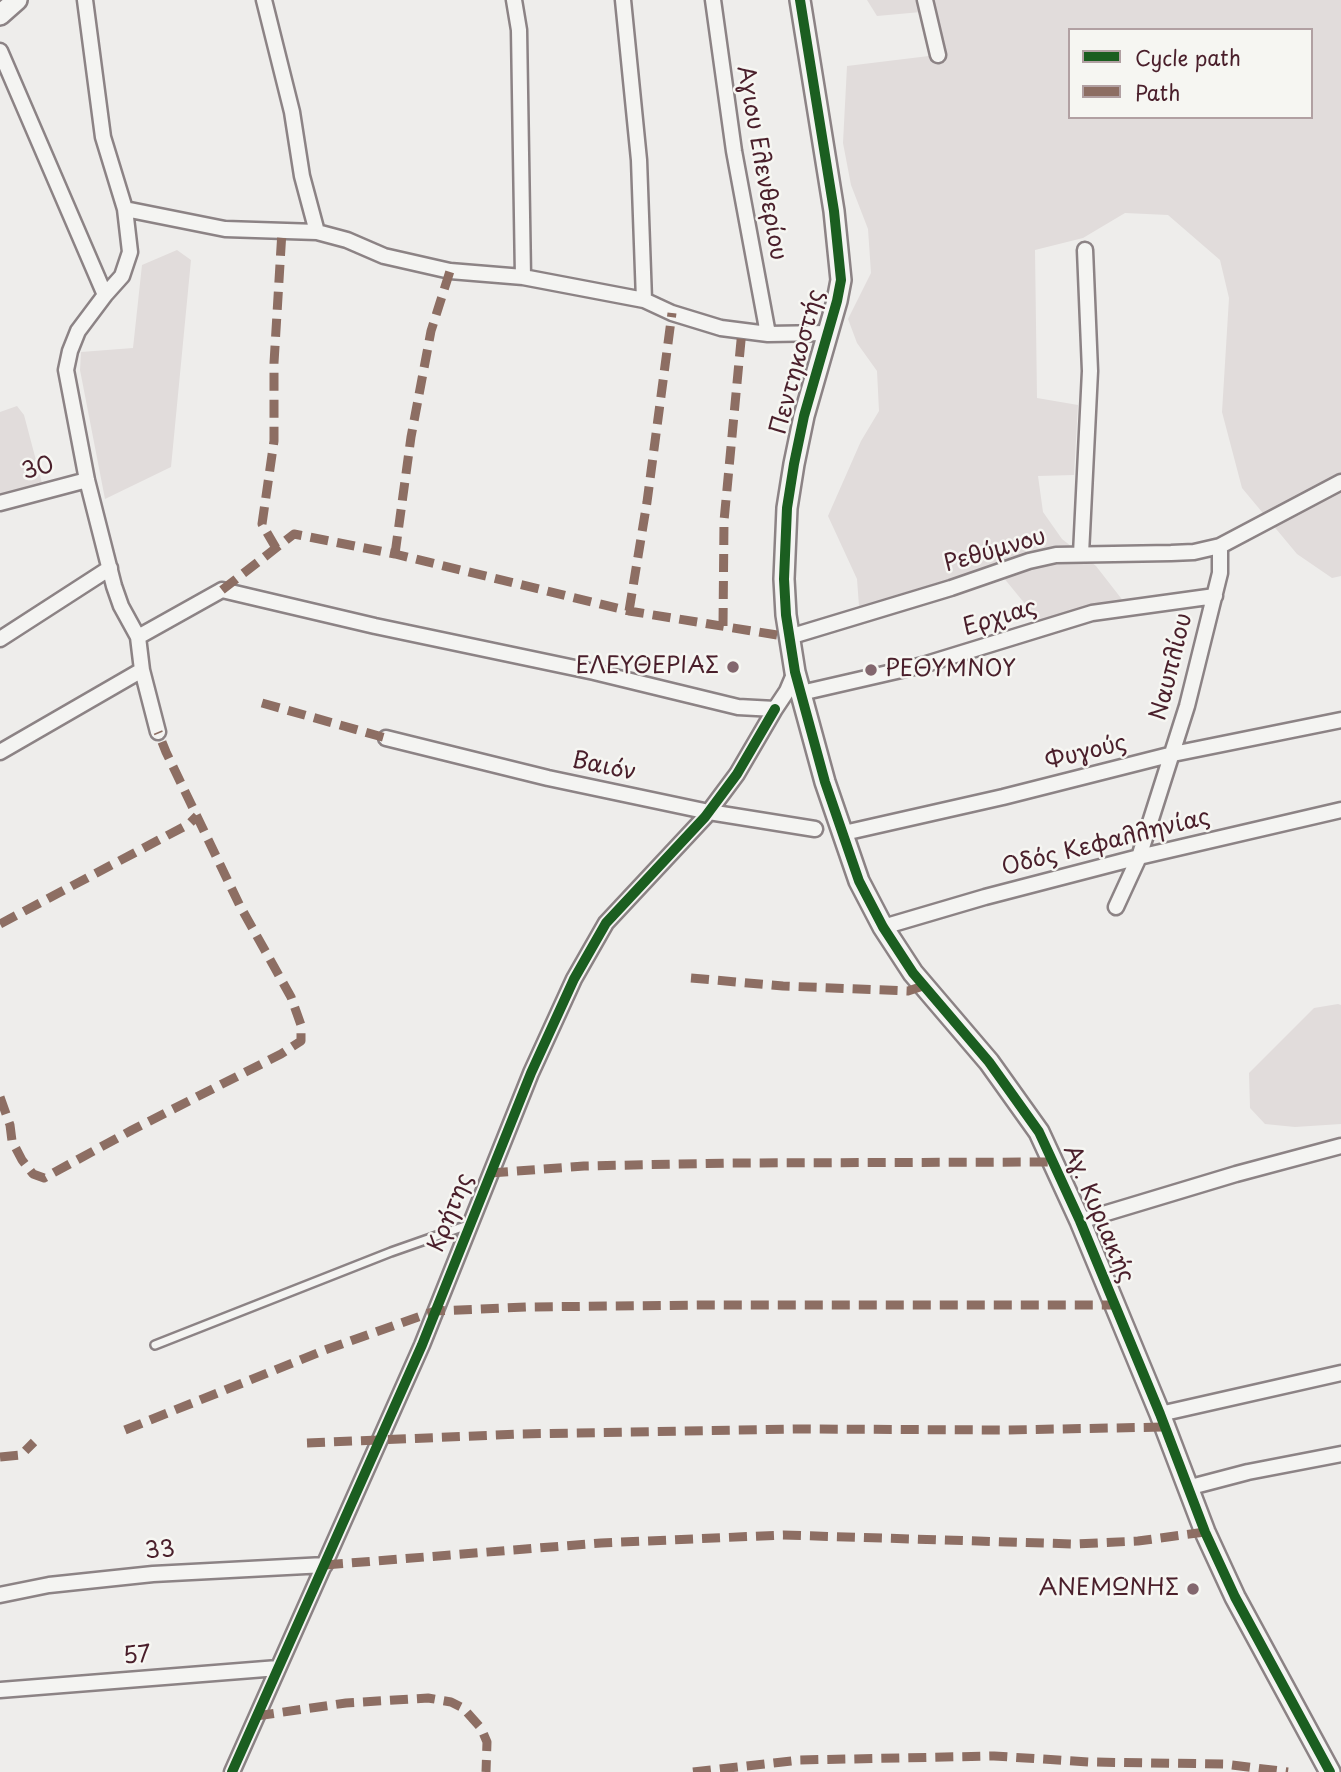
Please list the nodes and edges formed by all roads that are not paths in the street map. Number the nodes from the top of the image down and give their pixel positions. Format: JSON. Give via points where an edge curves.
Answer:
{"nodes":[{"id":1,"x":18,"y":0,"type":"edge"},
{"id":2,"x":85,"y":0,"type":"edge"},
{"id":3,"x":264,"y":0,"type":"edge"},
{"id":4,"x":514,"y":0,"type":"edge"},
{"id":5,"x":623,"y":0,"type":"edge"},
{"id":6,"x":713,"y":0,"type":"edge"},
{"id":7,"x":800,"y":0,"type":"edge"},
{"id":8,"x":925,"y":0,"type":"edge"},
{"id":9,"x":0,"y":15,"type":"edge"},
{"id":10,"x":0,"y":51,"type":"edge"},
{"id":11,"x":938,"y":55,"type":"dead end"},
{"id":12,"x":125,"y":209,"type":"junction"},
{"id":13,"x":317,"y":232,"type":"junction"},
{"id":14,"x":1086,"y":250,"type":"dead end"},
{"id":15,"x":523,"y":277,"type":"junction"},
{"id":16,"x":105,"y":295,"type":"junction"},
{"id":17,"x":644,"y":300,"type":"junction"},
{"id":18,"x":827,"y":333,"type":"junction"},
{"id":19,"x":768,"y":334,"type":"junction"},
{"id":20,"x":87,"y":480,"type":"junction"},
{"id":21,"x":1341,"y":482,"type":"edge"},
{"id":22,"x":0,"y":503,"type":"edge"},
{"id":23,"x":1220,"y":546,"type":"junction"},
{"id":24,"x":1081,"y":554,"type":"junction"},
{"id":25,"x":110,"y":568,"type":"junction"},
{"id":26,"x":1214,"y":596,"type":"junction"},
{"id":27,"x":789,"y":637,"type":"junction"},
{"id":28,"x":138,"y":638,"type":"junction"},
{"id":29,"x":0,"y":639,"type":"edge"},
{"id":30,"x":142,"y":670,"type":"junction"},
{"id":31,"x":795,"y":672,"type":"junction"},
{"id":32,"x":801,"y":693,"type":"junction"},
{"id":33,"x":775,"y":709,"type":"junction"},
{"id":34,"x":1341,"y":720,"type":"edge"},
{"id":35,"x":158,"y":732,"type":"dead end"},
{"id":36,"x":386,"y":738,"type":"dead end"},
{"id":37,"x":0,"y":752,"type":"edge"},
{"id":38,"x":1173,"y":754,"type":"junction"},
{"id":39,"x":1341,"y":810,"type":"edge"},
{"id":40,"x":709,"y":812,"type":"junction"},
{"id":41,"x":815,"y":829,"type":"dead end"},
{"id":42,"x":844,"y":834,"type":"junction"},
{"id":43,"x":1139,"y":857,"type":"junction"},
{"id":44,"x":1116,"y":907,"type":"dead end"},
{"id":45,"x":883,"y":927,"type":"junction"},
{"id":46,"x":1341,"y":1146,"type":"edge"},
{"id":47,"x":1080,"y":1221,"type":"junction"},
{"id":48,"x":468,"y":1225,"type":"junction"},
{"id":49,"x":155,"y":1345,"type":"dead end"},
{"id":50,"x":1341,"y":1373,"type":"edge"},
{"id":51,"x":1160,"y":1414,"type":"junction"},
{"id":52,"x":1341,"y":1454,"type":"edge"},
{"id":53,"x":1187,"y":1488,"type":"junction"},
{"id":54,"x":326,"y":1565,"type":"junction"},
{"id":55,"x":0,"y":1595,"type":"edge"},
{"id":56,"x":278,"y":1668,"type":"junction"},
{"id":57,"x":0,"y":1690,"type":"edge"},
{"id":58,"x":232,"y":1772,"type":"edge"},
{"id":59,"x":1330,"y":1772,"type":"edge"}],
"edges":[{"from":1,"to":9,"type":"street"},
{"from":2,"to":12,"type":"street","via":[[103,137]]},
{"from":3,"to":13,"type":"street"},
{"from":4,"to":15,"type":"street","via":[[519,30]]},
{"from":5,"to":17,"type":"street","via":[[639,160]]},
{"from":6,"to":19,"type":"street","name":"Αγιου Ελενθερίου","via":[[734,151]]},
{"from":7,"to":18,"type":"street","name":"Πεντηκοστής","via":[[840,264],[837,301]]},
{"from":8,"to":11,"type":"street"},
{"from":10,"to":16,"type":"street"},
{"from":12,"to":13,"type":"street","via":[[225,229]]},
{"from":12,"to":16,"type":"street","via":[[127,265]]},
{"from":13,"to":15,"type":"street","via":[[384,256],[450,271]]},
{"from":14,"to":24,"type":"street","via":[[1090,371]]},
{"from":15,"to":17,"type":"street"},
{"from":16,"to":20,"type":"street","via":[[79,331],[66,370]]},
{"from":17,"to":19,"type":"street","via":[[721,328]]},
{"from":18,"to":19,"type":"street"},
{"from":18,"to":27,"type":"street","name":"Πεντηκοστής","via":[[804,416],[787,508],[784,579]]},
{"from":20,"to":22,"type":"street","name":"30"},
{"from":20,"to":25,"type":"street"},
{"from":21,"to":23,"type":"street","name":"Ρεθύμνου"},
{"from":23,"to":24,"type":"street","name":"Ρεθύμνου","via":[[1194,552]]},
{"from":23,"to":26,"type":"street","name":"Ναυπλίου"},
{"from":24,"to":27,"type":"street","name":"Ρεθύμνου","via":[[1029,561]]},
{"from":25,"to":28,"type":"street","via":[[121,606]]},
{"from":25,"to":29,"type":"street"},
{"from":26,"to":32,"type":"street","name":"Ερχιας","via":[[1092,614],[923,665]]},
{"from":26,"to":38,"type":"street","name":"Ναυπλίου"},
{"from":27,"to":31,"type":"street","name":"Πεντηκοστής"},
{"from":28,"to":30,"type":"street"},
{"from":28,"to":33,"type":"street","via":[[222,590],[738,706]]},
{"from":30,"to":35,"type":"street"},
{"from":30,"to":37,"type":"street"},
{"from":31,"to":32,"type":"street","name":"Πεντηκοστής"},
{"from":31,"to":33,"type":"street","name":"Κρήτης"},
{"from":32,"to":42,"type":"street","name":"Αγ. Κυριακής"},
{"from":33,"to":40,"type":"street","name":"Κρήτης"},
{"from":34,"to":38,"type":"street","name":"Φυγούς"},
{"from":36,"to":40,"type":"street","name":"Βαιόν"},
{"from":38,"to":42,"type":"street","name":"Φυγούς"},
{"from":38,"to":43,"type":"street","name":"Ναυπλίου"},
{"from":39,"to":43,"type":"street","name":"Οδός Κεφαλληνίας"},
{"from":40,"to":41,"type":"street","name":"Βαιόν"},
{"from":40,"to":48,"type":"street","name":"Κρήτης","via":[[606,923],[574,979],[531,1073]]},
{"from":42,"to":45,"type":"street","name":"Αγ. Κυριακής","via":[[859,881]]},
{"from":43,"to":44,"type":"street","name":"Ναυπλίου"},
{"from":43,"to":45,"type":"street","name":"Οδός Κεφαλληνίας"},
{"from":45,"to":47,"type":"street","name":"Αγ. Κυριακής","via":[[930,996],[1026,1112]]},
{"from":46,"to":47,"type":"street"},
{"from":47,"to":51,"type":"street","name":"Αγ. Κυριακής"},
{"from":48,"to":49,"type":"lane"},
{"from":48,"to":54,"type":"street","name":"Κρήτης","via":[[422,1345]]},
{"from":50,"to":51,"type":"street"},
{"from":51,"to":53,"type":"street","name":"Αγ. Κυριακής"},
{"from":52,"to":53,"type":"street"},
{"from":53,"to":59,"type":"street","name":"Αγ. Κυριακής","via":[[1235,1597]]},
{"from":54,"to":55,"type":"street","name":"33","via":[[153,1574]]},
{"from":54,"to":56,"type":"street","name":"Κρήτης"},
{"from":56,"to":57,"type":"street","name":"57"},
{"from":56,"to":58,"type":"street","name":"Κρήτης"}]}
